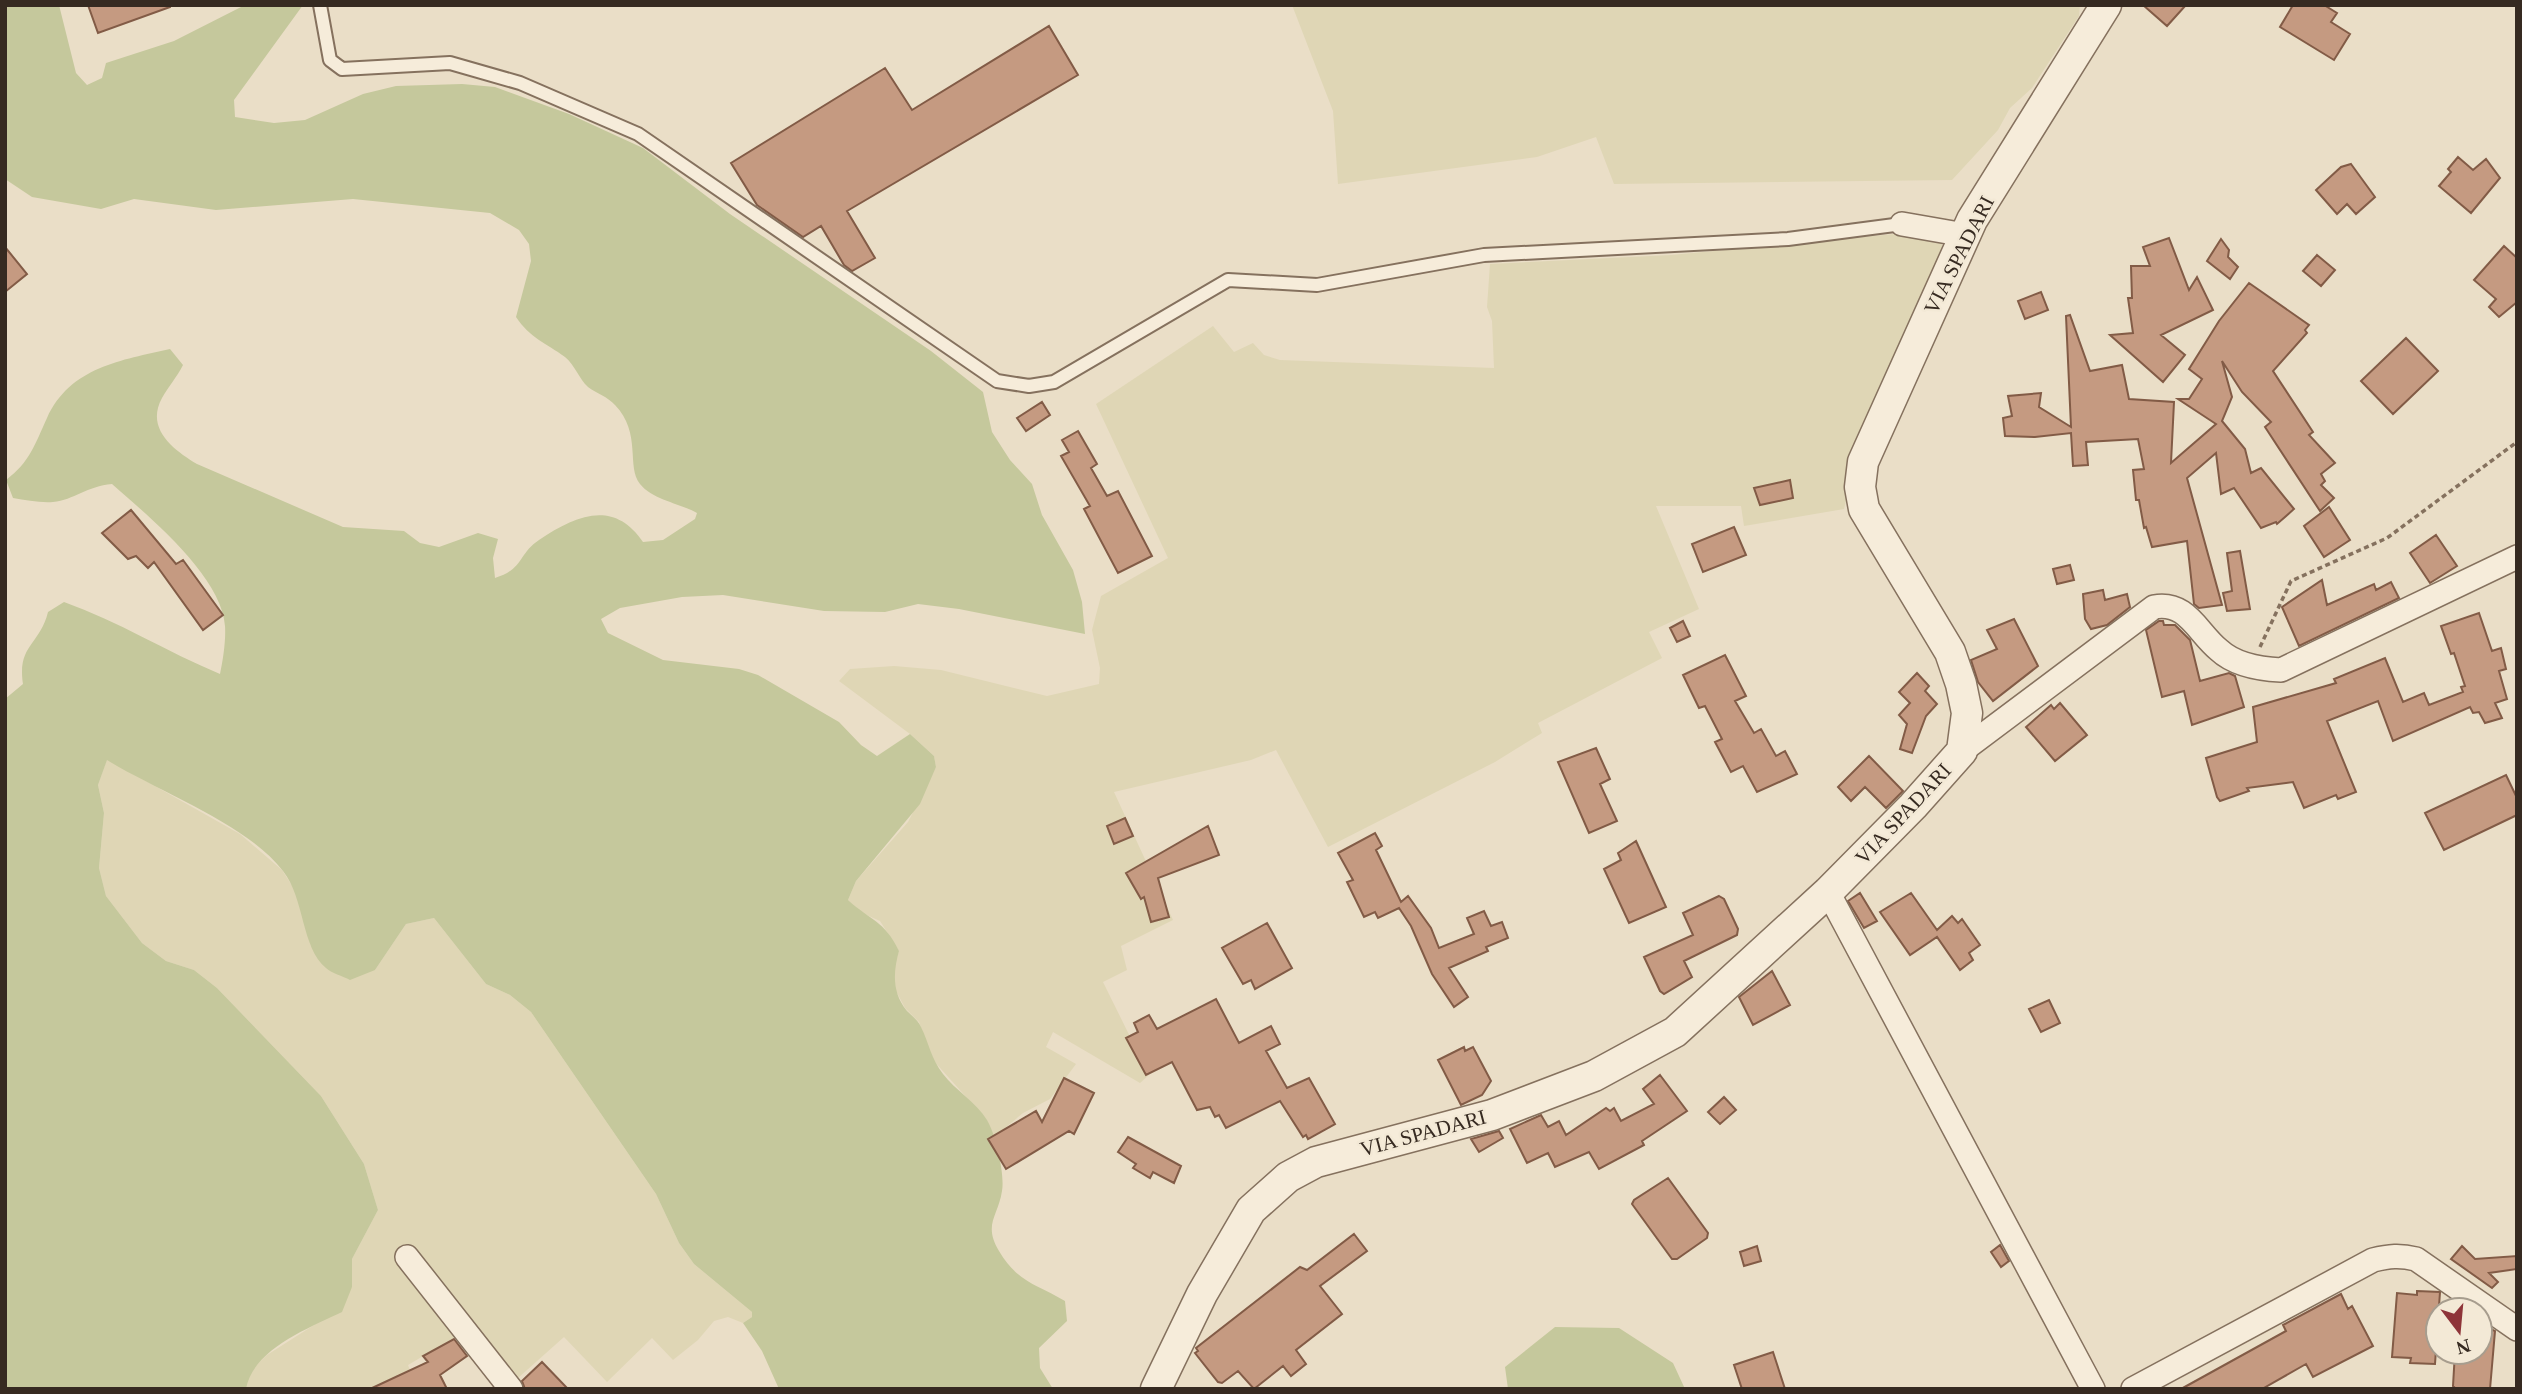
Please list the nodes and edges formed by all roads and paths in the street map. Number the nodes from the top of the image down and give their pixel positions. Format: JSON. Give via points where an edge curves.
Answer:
{"nodes":[{"id":1,"x":320,"y":5,"type":"edge"},
{"id":2,"x":2106,"y":5,"type":"edge"},
{"id":3,"x":1902,"y":224,"type":"joint"},
{"id":4,"x":1965,"y":235,"type":"junction"},
{"id":5,"x":2517,"y":442,"type":"edge"},
{"id":6,"x":2517,"y":557,"type":"edge"},
{"id":7,"x":2247,"y":665,"type":"junction"},
{"id":8,"x":1962,"y":751,"type":"junction"},
{"id":9,"x":1828,"y":892,"type":"junction"},
{"id":10,"x":407,"y":1258,"type":"dead end"},
{"id":11,"x":2517,"y":1329,"type":"edge"},
{"id":12,"x":511,"y":1389,"type":"edge"},
{"id":13,"x":1156,"y":1389,"type":"edge"},
{"id":14,"x":2093,"y":1389,"type":"edge"},
{"id":15,"x":2133,"y":1389,"type":"edge"}],
"edges":[{"from":1,"to":3,"type":"lane","via":[[330,60],[342,69],[450,63],[520,83],[638,134],[987,374],[998,381],[1029,386],[1054,382],[1228,280],[1317,285],[1484,255],[1788,239]]},
{"from":2,"to":4,"type":"street","name":"VIA SPADARI"},
{"from":3,"to":4,"type":"street"},
{"from":4,"to":8,"type":"street","name":"VIA SPADARI","via":[[1863,462],[1860,486],[1864,509],[1950,652],[1967,713]]},
{"from":5,"to":7,"type":"path","via":[[2387,538],[2291,580],[2265,640]]},
{"from":6,"to":7,"type":"street","via":[[2303,662],[2281,670]]},
{"from":7,"to":8,"type":"street","via":[[2219,651],[2182,612],[2168,605],[2154,607]]},
{"from":8,"to":9,"type":"street","name":"VIA SPADARI"},
{"from":9,"to":13,"type":"street","name":"VIA SPADARI","via":[[1675,1032],[1643,1051],[1594,1076],[1492,1115],[1304,1166],[1251,1210],[1202,1294]]},
{"from":9,"to":14,"type":"street"},
{"from":10,"to":12,"type":"street"},
{"from":11,"to":15,"type":"street","via":[[2416,1259],[2387,1256]]}]}
